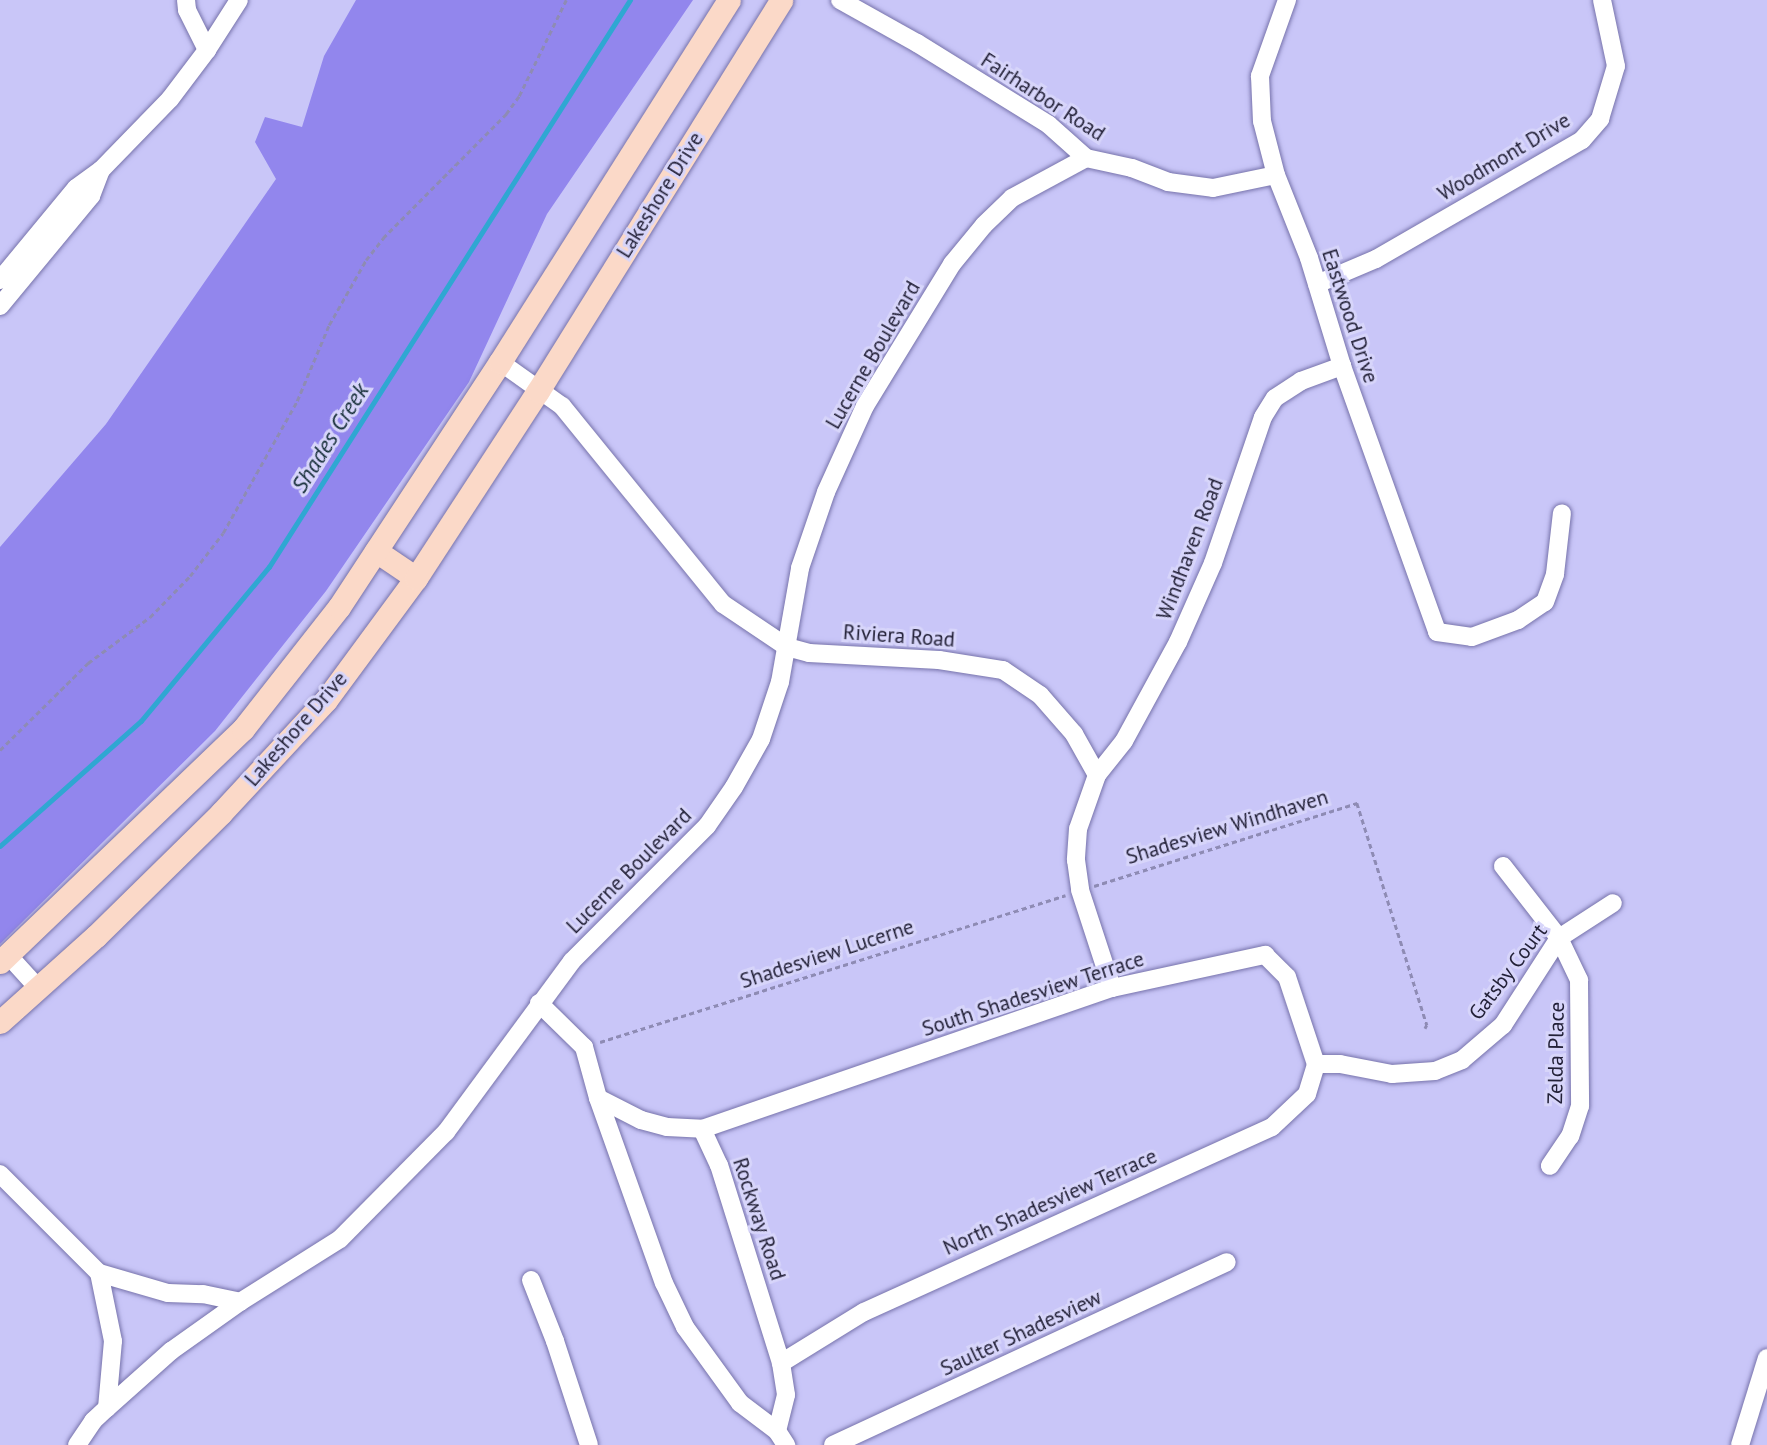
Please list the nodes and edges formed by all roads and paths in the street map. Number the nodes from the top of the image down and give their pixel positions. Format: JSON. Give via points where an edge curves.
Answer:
{"nodes":[{"id":1,"x":186,"y":0,"type":"edge"},
{"id":2,"x":239,"y":0,"type":"edge"},
{"id":3,"x":566,"y":0,"type":"edge"},
{"id":4,"x":729,"y":0,"type":"edge"},
{"id":5,"x":782,"y":0,"type":"edge"},
{"id":6,"x":840,"y":0,"type":"edge"},
{"id":7,"x":1287,"y":0,"type":"edge"},
{"id":8,"x":1602,"y":0,"type":"edge"},
{"id":9,"x":208,"y":50,"type":"junction"},
{"id":10,"x":1086,"y":158,"type":"junction"},
{"id":11,"x":102,"y":170,"type":"junction"},
{"id":12,"x":1276,"y":175,"type":"junction"},
{"id":13,"x":0,"y":281,"type":"edge"},
{"id":14,"x":1317,"y":284,"type":"junction"},
{"id":15,"x":0,"y":306,"type":"edge"},
{"id":16,"x":499,"y":362,"type":"junction"},
{"id":17,"x":1342,"y":366,"type":"junction"},
{"id":18,"x":538,"y":391,"type":"junction"},
{"id":19,"x":1563,"y":513,"type":"dead end"},
{"id":20,"x":376,"y":551,"type":"junction"},
{"id":21,"x":416,"y":578,"type":"junction"},
{"id":22,"x":787,"y":647,"type":"junction"},
{"id":23,"x":0,"y":750,"type":"edge"},
{"id":24,"x":1097,"y":775,"type":"junction"},
{"id":25,"x":1503,"y":866,"type":"dead end"},
{"id":26,"x":1080,"y":890,"type":"junction"},
{"id":27,"x":1613,"y":904,"type":"dead end"},
{"id":28,"x":1559,"y":938,"type":"junction"},
{"id":29,"x":4,"y":959,"type":"edge"},
{"id":30,"x":38,"y":988,"type":"junction"},
{"id":31,"x":1112,"y":988,"type":"junction"},
{"id":32,"x":539,"y":1003,"type":"junction"},
{"id":33,"x":0,"y":1022,"type":"edge"},
{"id":34,"x":1425,"y":1029,"type":"dead end"},
{"id":35,"x":584,"y":1047,"type":"junction"},
{"id":36,"x":1316,"y":1064,"type":"junction"},
{"id":37,"x":598,"y":1098,"type":"junction"},
{"id":38,"x":702,"y":1129,"type":"junction"},
{"id":39,"x":1550,"y":1166,"type":"dead end"},
{"id":40,"x":0,"y":1174,"type":"edge"},
{"id":41,"x":1227,"y":1262,"type":"dead end"},
{"id":42,"x":99,"y":1273,"type":"junction"},
{"id":43,"x":531,"y":1280,"type":"dead end"},
{"id":44,"x":240,"y":1302,"type":"junction"},
{"id":45,"x":1767,"y":1358,"type":"edge"},
{"id":46,"x":781,"y":1363,"type":"junction"},
{"id":47,"x":107,"y":1408,"type":"junction"},
{"id":48,"x":781,"y":1438,"type":"edge"},
{"id":49,"x":77,"y":1445,"type":"edge"},
{"id":50,"x":589,"y":1445,"type":"edge"},
{"id":51,"x":834,"y":1445,"type":"edge"},
{"id":52,"x":1740,"y":1445,"type":"edge"}],
"edges":[{"from":1,"to":9,"type":"street"},
{"from":2,"to":9,"type":"street"},
{"from":3,"to":23,"type":"path","via":[[506,114],[383,237],[366,260],[329,325],[297,401],[223,533],[150,617],[81,670]]},
{"from":4,"to":16,"type":"main road","name":"Lakeshore Drive"},
{"from":5,"to":18,"type":"main road","name":"Lakeshore Drive"},
{"from":6,"to":10,"type":"street","name":"Fairharbor Road","via":[[1049,125]]},
{"from":7,"to":12,"type":"street","name":"Eastwood Drive","via":[[1260,76],[1262,121]]},
{"from":8,"to":14,"type":"street","name":"Woodmont Drive","via":[[1616,66],[1600,119],[1582,140],[1376,259]]},
{"from":9,"to":11,"type":"street","via":[[170,99]]},
{"from":10,"to":12,"type":"street","name":"Fairharbor Road","via":[[1168,182],[1213,188]]},
{"from":10,"to":22,"type":"street","name":"Lucerne Boulevard","via":[[1012,198],[952,264],[865,406],[826,492],[800,568]]},
{"from":11,"to":13,"type":"street","via":[[76,188]]},
{"from":11,"to":15,"type":"street","via":[[91,196]]},
{"from":12,"to":14,"type":"street","name":"Eastwood Drive"},
{"from":14,"to":17,"type":"street","name":"Eastwood Drive"},
{"from":16,"to":18,"type":"street"},
{"from":16,"to":20,"type":"main road","name":"Lakeshore Drive"},
{"from":17,"to":19,"type":"street","name":"Eastwood Drive","via":[[1437,632],[1472,637],[1518,621],[1545,602],[1555,574]]},
{"from":17,"to":24,"type":"street","name":"Windhaven Road","via":[[1301,380],[1275,398],[1263,417],[1213,563],[1178,642],[1124,741]]},
{"from":18,"to":21,"type":"main road","name":"Lakeshore Drive"},
{"from":18,"to":22,"type":"street","name":"Riviera Road","via":[[562,406],[723,604]]},
{"from":20,"to":21,"type":"main road"},
{"from":20,"to":29,"type":"main road","name":"Lakeshore Drive","via":[[339,607],[243,729]]},
{"from":21,"to":30,"type":"main road","name":"Lakeshore Drive","via":[[326,700],[221,813]]},
{"from":22,"to":24,"type":"street","name":"Riviera Road","via":[[808,653],[939,660],[1003,670],[1040,695],[1074,734]]},
{"from":22,"to":32,"type":"street","name":"Lucerne Boulevard","via":[[761,739],[707,827],[596,936]]},
{"from":24,"to":26,"type":"street","via":[[1078,829]]},
{"from":25,"to":28,"type":"street","name":"Zelda Place"},
{"from":26,"to":31,"type":"street"},
{"from":26,"to":34,"type":"path","name":"Shadesview Windhaven","via":[[1357,803]]},
{"from":26,"to":35,"type":"path","name":"Shadesview Lucerne"},
{"from":27,"to":28,"type":"street","name":"Gatsby Court"},
{"from":28,"to":36,"type":"street","name":"Gatsby Court","via":[[1503,1025],[1462,1060],[1435,1071],[1392,1074]]},
{"from":28,"to":39,"type":"street","name":"Zelda Place","via":[[1579,980],[1580,1106],[1570,1136]]},
{"from":29,"to":30,"type":"street"},
{"from":30,"to":33,"type":"main road","name":"Lakeshore Drive"},
{"from":31,"to":36,"type":"street","name":"South Shadesview Terrace","via":[[1265,955],[1287,978]]},
{"from":31,"to":38,"type":"street","name":"South Shadesview Terrace"},
{"from":32,"to":35,"type":"street"},
{"from":32,"to":44,"type":"street","name":"Lucerne Boulevard","via":[[446,1132],[386,1196],[340,1239]]},
{"from":35,"to":37,"type":"street","name":"Rockway Road"},
{"from":36,"to":46,"type":"street","name":"North Shadesview Terrace","via":[[1307,1094],[1272,1127],[864,1312]]},
{"from":37,"to":38,"type":"street","via":[[640,1120],[667,1128]]},
{"from":37,"to":48,"type":"street","name":"Rockway Road","via":[[664,1283],[685,1327],[740,1403]]},
{"from":38,"to":46,"type":"street","name":"Rockway Road","via":[[719,1166]]},
{"from":40,"to":42,"type":"street"},
{"from":41,"to":51,"type":"street","name":"Saulter Shadesview"},
{"from":42,"to":44,"type":"street","via":[[168,1293]]},
{"from":42,"to":47,"type":"street","via":[[113,1341]]},
{"from":43,"to":50,"type":"street"},
{"from":44,"to":47,"type":"street","name":"Lucerne Boulevard","via":[[171,1351]]},
{"from":45,"to":52,"type":"street"},
{"from":46,"to":48,"type":"street","name":"Rockway Road","via":[[786,1395]]},
{"from":47,"to":49,"type":"street","name":"Lucerne Boulevard"}]}
